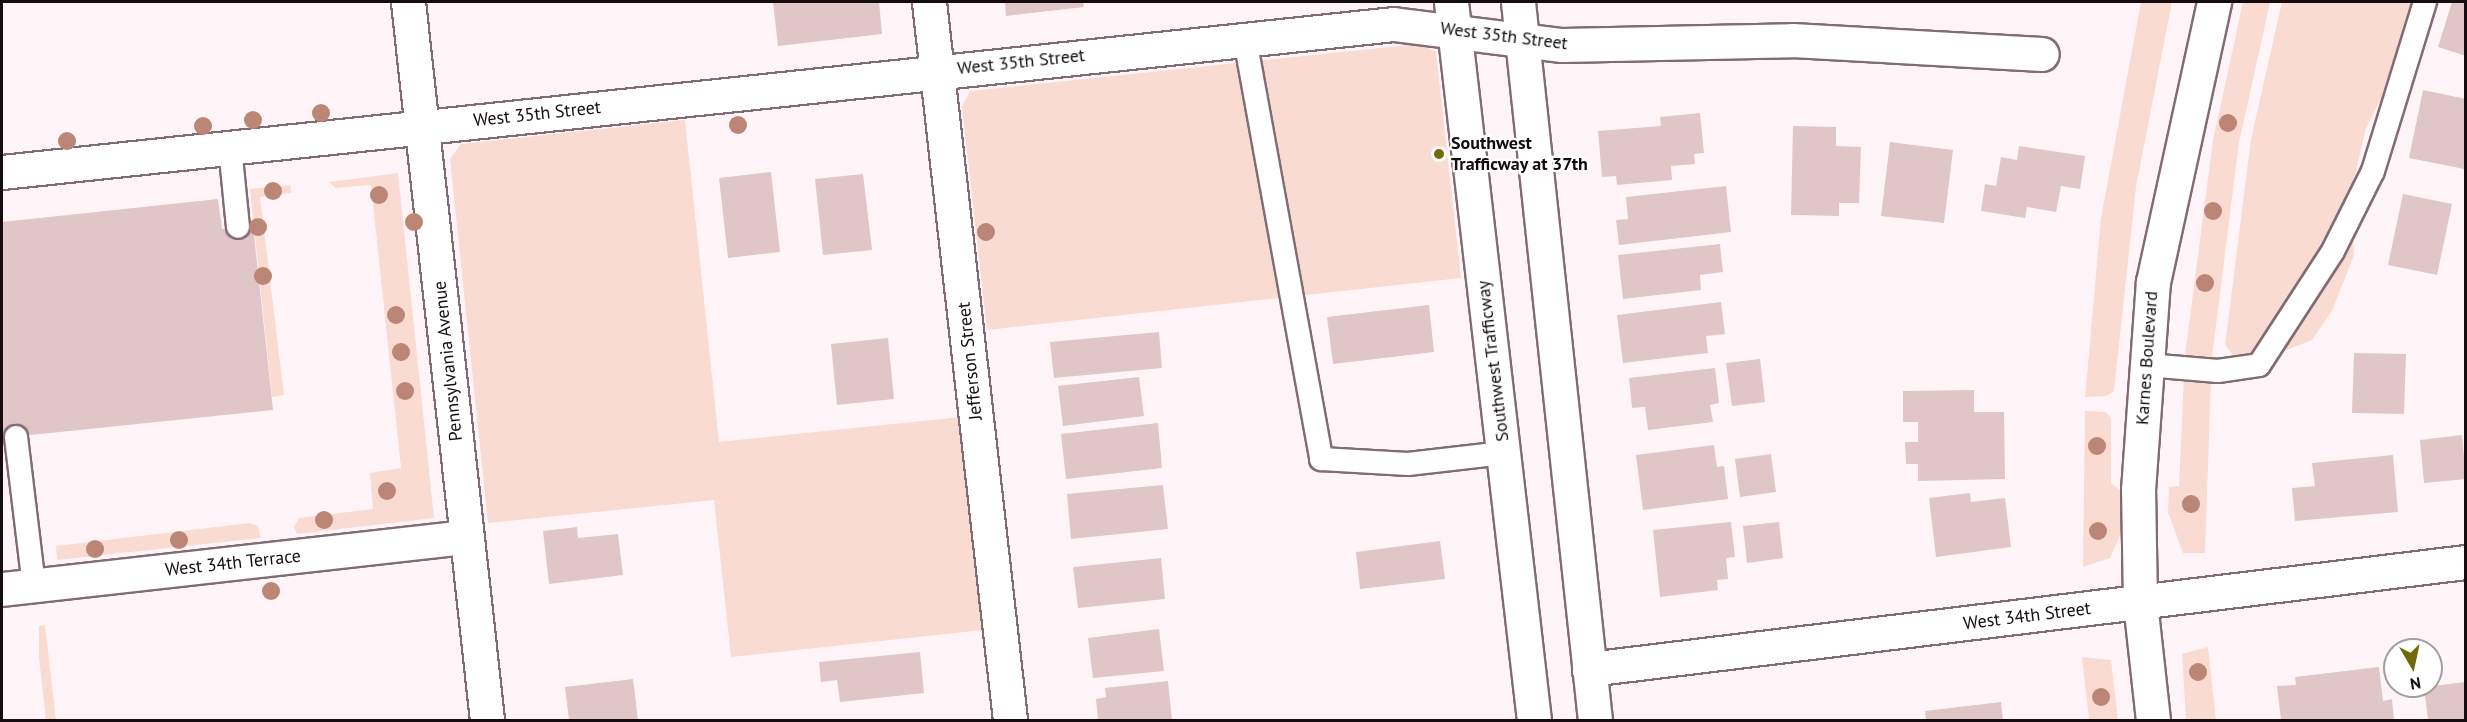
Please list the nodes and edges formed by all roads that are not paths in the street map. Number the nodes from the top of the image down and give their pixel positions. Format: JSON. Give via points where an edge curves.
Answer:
{"nodes":[{"id":1,"x":408,"y":2,"type":"edge"},
{"id":2,"x":929,"y":2,"type":"edge"},
{"id":3,"x":1518,"y":2,"type":"edge"},
{"id":4,"x":2214,"y":2,"type":"edge"},
{"id":5,"x":2425,"y":2,"type":"edge"},
{"id":6,"x":1453,"y":15,"type":"edge"},
{"id":7,"x":1522,"y":37,"type":"junction"},
{"id":8,"x":1245,"y":39,"type":"junction"},
{"id":9,"x":2042,"y":54,"type":"dead end"},
{"id":10,"x":937,"y":71,"type":"junction"},
{"id":11,"x":425,"y":126,"type":"junction"},
{"id":12,"x":230,"y":147,"type":"junction"},
{"id":13,"x":2,"y":172,"type":"edge"},
{"id":14,"x":238,"y":227,"type":"dead end"},
{"id":15,"x":2147,"y":365,"type":"junction"},
{"id":16,"x":16,"y":437,"type":"dead end"},
{"id":17,"x":1503,"y":453,"type":"junction"},
{"id":18,"x":465,"y":537,"type":"junction"},
{"id":19,"x":2466,"y":562,"type":"edge"},
{"id":20,"x":34,"y":585,"type":"junction"},
{"id":21,"x":2,"y":589,"type":"edge"},
{"id":22,"x":2140,"y":602,"type":"junction"},
{"id":23,"x":1589,"y":669,"type":"junction"},
{"id":24,"x":487,"y":720,"type":"edge"},
{"id":25,"x":1010,"y":720,"type":"edge"},
{"id":26,"x":1534,"y":720,"type":"edge"},
{"id":27,"x":1595,"y":720,"type":"edge"},
{"id":28,"x":2152,"y":720,"type":"edge"}],
"edges":[{"from":1,"to":11,"type":"street","name":"Pennsylvania Avenue"},
{"from":2,"to":10,"type":"street","name":"Jefferson Street"},
{"from":3,"to":7,"type":"street"},
{"from":4,"to":15,"type":"street","name":"Karnes Boulevard","via":[[2153,282]]},
{"from":5,"to":15,"type":"lane","via":[[2373,171],[2333,251],[2259,365],[2218,371]]},
{"from":6,"to":7,"type":"street","name":"West 35th Street"},
{"from":6,"to":8,"type":"street","name":"West 35th Street"},
{"from":6,"to":17,"type":"street","name":"Southwest Trafficway"},
{"from":7,"to":9,"type":"street","name":"West 35th Street","via":[[1562,45],[1792,40]]},
{"from":7,"to":23,"type":"street"},
{"from":8,"to":10,"type":"street","name":"West 35th Street"},
{"from":8,"to":17,"type":"lane","via":[[1321,459],[1408,464]]},
{"from":10,"to":11,"type":"street","name":"West 35th Street"},
{"from":10,"to":25,"type":"street","name":"Jefferson Street"},
{"from":11,"to":12,"type":"street","name":"West 35th Street"},
{"from":11,"to":18,"type":"street","name":"Pennsylvania Avenue"},
{"from":12,"to":13,"type":"street","name":"West 35th Street"},
{"from":12,"to":14,"type":"lane"},
{"from":15,"to":22,"type":"street","name":"Karnes Boulevard","via":[[2138,490]]},
{"from":16,"to":20,"type":"lane"},
{"from":17,"to":26,"type":"street","name":"Southwest Trafficway"},
{"from":18,"to":20,"type":"street","name":"West 34th Terrace"},
{"from":18,"to":24,"type":"street","name":"Pennsylvania Avenue"},
{"from":19,"to":22,"type":"street","name":"West 34th Street"},
{"from":20,"to":21,"type":"street","name":"West 34th Terrace"},
{"from":22,"to":23,"type":"street","name":"West 34th Street"},
{"from":22,"to":28,"type":"street","name":"Karnes Boulevard"},
{"from":23,"to":27,"type":"street"}]}
